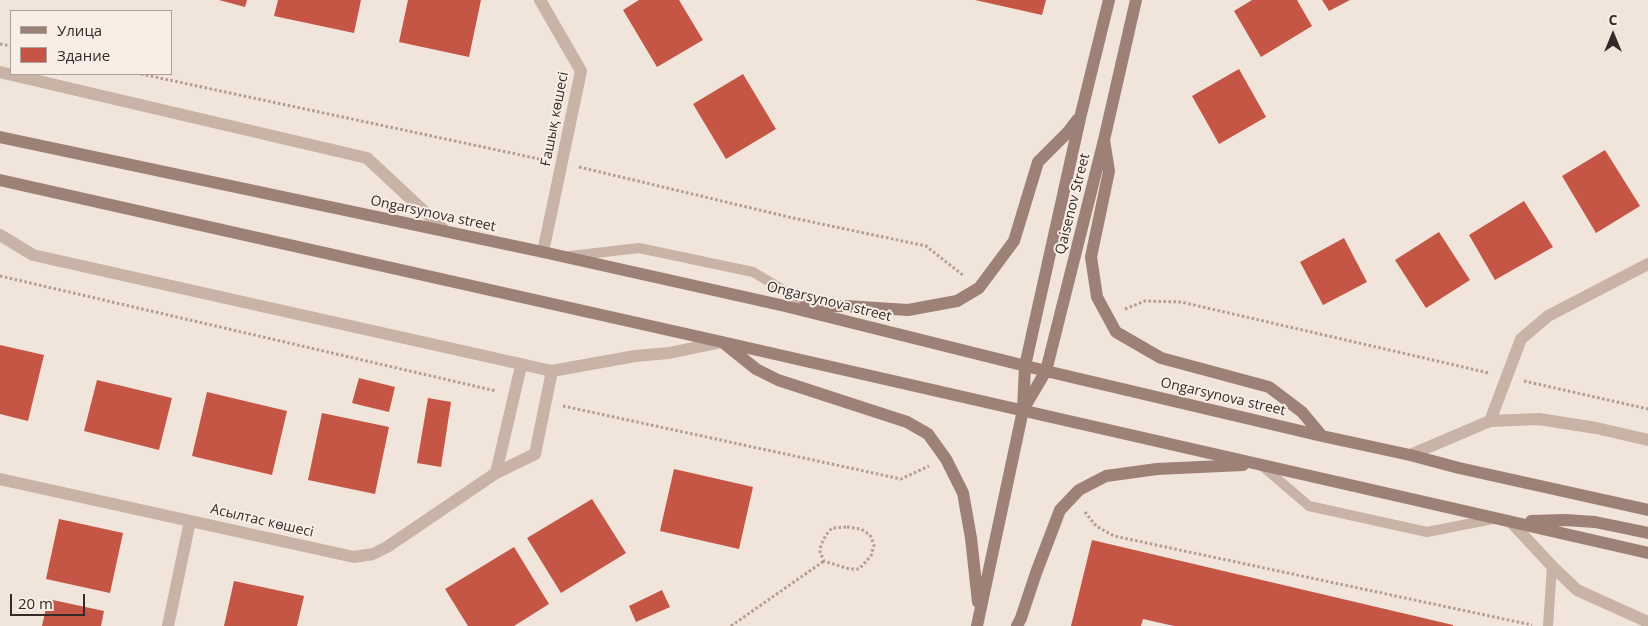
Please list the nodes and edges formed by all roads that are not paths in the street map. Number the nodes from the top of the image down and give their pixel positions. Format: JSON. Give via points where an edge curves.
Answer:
{"nodes":[{"id":1,"x":540,"y":0,"type":"edge"},
{"id":2,"x":1109,"y":0,"type":"edge"},
{"id":3,"x":1136,"y":0,"type":"edge"},
{"id":4,"x":13,"y":75,"type":"edge"},
{"id":5,"x":1081,"y":114,"type":"junction"},
{"id":6,"x":0,"y":137,"type":"edge"},
{"id":7,"x":1104,"y":140,"type":"junction"},
{"id":8,"x":0,"y":180,"type":"edge"},
{"id":9,"x":444,"y":231,"type":"junction"},
{"id":10,"x":0,"y":235,"type":"edge"},
{"id":11,"x":543,"y":252,"type":"junction"},
{"id":12,"x":562,"y":257,"type":"junction"},
{"id":13,"x":1648,"y":264,"type":"edge"},
{"id":14,"x":785,"y":306,"type":"junction"},
{"id":15,"x":810,"y":306,"type":"junction"},
{"id":16,"x":828,"y":317,"type":"junction"},
{"id":17,"x":722,"y":342,"type":"junction"},
{"id":18,"x":522,"y":366,"type":"junction"},
{"id":19,"x":1025,"y":366,"type":"junction"},
{"id":20,"x":552,"y":371,"type":"junction"},
{"id":21,"x":1046,"y":371,"type":"junction"},
{"id":22,"x":1023,"y":410,"type":"junction"},
{"id":23,"x":1490,"y":421,"type":"junction"},
{"id":24,"x":1322,"y":436,"type":"junction"},
{"id":25,"x":1648,"y":440,"type":"edge"},
{"id":26,"x":1410,"y":455,"type":"junction"},
{"id":27,"x":1261,"y":465,"type":"junction"},
{"id":28,"x":496,"y":473,"type":"junction"},
{"id":29,"x":0,"y":479,"type":"edge"},
{"id":30,"x":1648,"y":510,"type":"edge"},
{"id":31,"x":1497,"y":518,"type":"junction"},
{"id":32,"x":190,"y":521,"type":"junction"},
{"id":33,"x":1511,"y":522,"type":"junction"},
{"id":34,"x":1648,"y":533,"type":"edge"},
{"id":35,"x":1648,"y":552,"type":"edge"},
{"id":36,"x":1552,"y":566,"type":"junction"},
{"id":37,"x":977,"y":622,"type":"edge"},
{"id":38,"x":1648,"y":622,"type":"edge"},
{"id":39,"x":168,"y":626,"type":"edge"},
{"id":40,"x":1017,"y":626,"type":"edge"},
{"id":41,"x":1548,"y":626,"type":"edge"}],
"edges":[{"from":1,"to":11,"type":"street","name":"Ғашық көшесі","via":[[581,71]]},
{"from":2,"to":5,"type":"street","name":"Qaisenov Street"},
{"from":3,"to":7,"type":"street","name":"Qaisenov Street"},
{"from":4,"to":9,"type":"street","via":[[367,158]]},
{"from":5,"to":15,"type":"street","via":[[1038,162],[1014,241],[979,288],[957,301],[908,310]]},
{"from":5,"to":19,"type":"street","name":"Qaisenov Street"},
{"from":6,"to":9,"type":"street","name":"Ongarsynova street"},
{"from":7,"to":21,"type":"street","name":"Qaisenov Street"},
{"from":7,"to":24,"type":"street","via":[[1109,171],[1091,258],[1097,297],[1116,332],[1161,358],[1269,387],[1302,412]]},
{"from":8,"to":17,"type":"street"},
{"from":9,"to":11,"type":"street","name":"Ongarsynova street"},
{"from":10,"to":18,"type":"street","via":[[34,255]]},
{"from":11,"to":12,"type":"street","name":"Ongarsynova street"},
{"from":12,"to":14,"type":"street","name":"Ongarsynova street"},
{"from":12,"to":15,"type":"lane","via":[[639,248],[753,272]]},
{"from":13,"to":23,"type":"street","via":[[1548,316],[1521,339]]},
{"from":14,"to":15,"type":"street"},
{"from":14,"to":16,"type":"street","name":"Ongarsynova street"},
{"from":15,"to":16,"type":"lane"},
{"from":16,"to":19,"type":"street","name":"Ongarsynova street"},
{"from":17,"to":20,"type":"street"},
{"from":17,"to":22,"type":"street"},
{"from":17,"to":37,"type":"street","via":[[756,369],[778,380],[907,422],[928,434],[946,459],[963,493],[972,538]]},
{"from":18,"to":20,"type":"street"},
{"from":18,"to":28,"type":"street"},
{"from":19,"to":21,"type":"street","name":"Ongarsynova street"},
{"from":19,"to":22,"type":"street","name":"Qaisenov Street"},
{"from":20,"to":28,"type":"street","name":"Асылтас көшесі","via":[[535,454]]},
{"from":21,"to":22,"type":"street","name":"Qaisenov Street"},
{"from":21,"to":24,"type":"street","name":"Ongarsynova street"},
{"from":22,"to":27,"type":"street"},
{"from":22,"to":37,"type":"street","name":"Qaisenov Street"},
{"from":23,"to":25,"type":"street","via":[[1539,419]]},
{"from":23,"to":26,"type":"street"},
{"from":24,"to":26,"type":"street","name":"Ongarsynova street"},
{"from":26,"to":30,"type":"street","name":"Ongarsynova street"},
{"from":27,"to":31,"type":"street"},
{"from":27,"to":31,"type":"lane","via":[[1309,506],[1427,532]]},
{"from":27,"to":40,"type":"street","via":[[1157,469],[1106,476],[1079,490],[1060,510]]},
{"from":28,"to":32,"type":"street","name":"Асылтас көшесі","via":[[387,547],[354,557]]},
{"from":29,"to":32,"type":"street","name":"Асылтас көшесі"},
{"from":31,"to":33,"type":"street"},
{"from":32,"to":39,"type":"street"},
{"from":33,"to":34,"type":"street","via":[[1595,522]]},
{"from":33,"to":35,"type":"street"},
{"from":33,"to":36,"type":"street"},
{"from":36,"to":38,"type":"street","via":[[1577,590]]},
{"from":36,"to":41,"type":"lane"}]}
